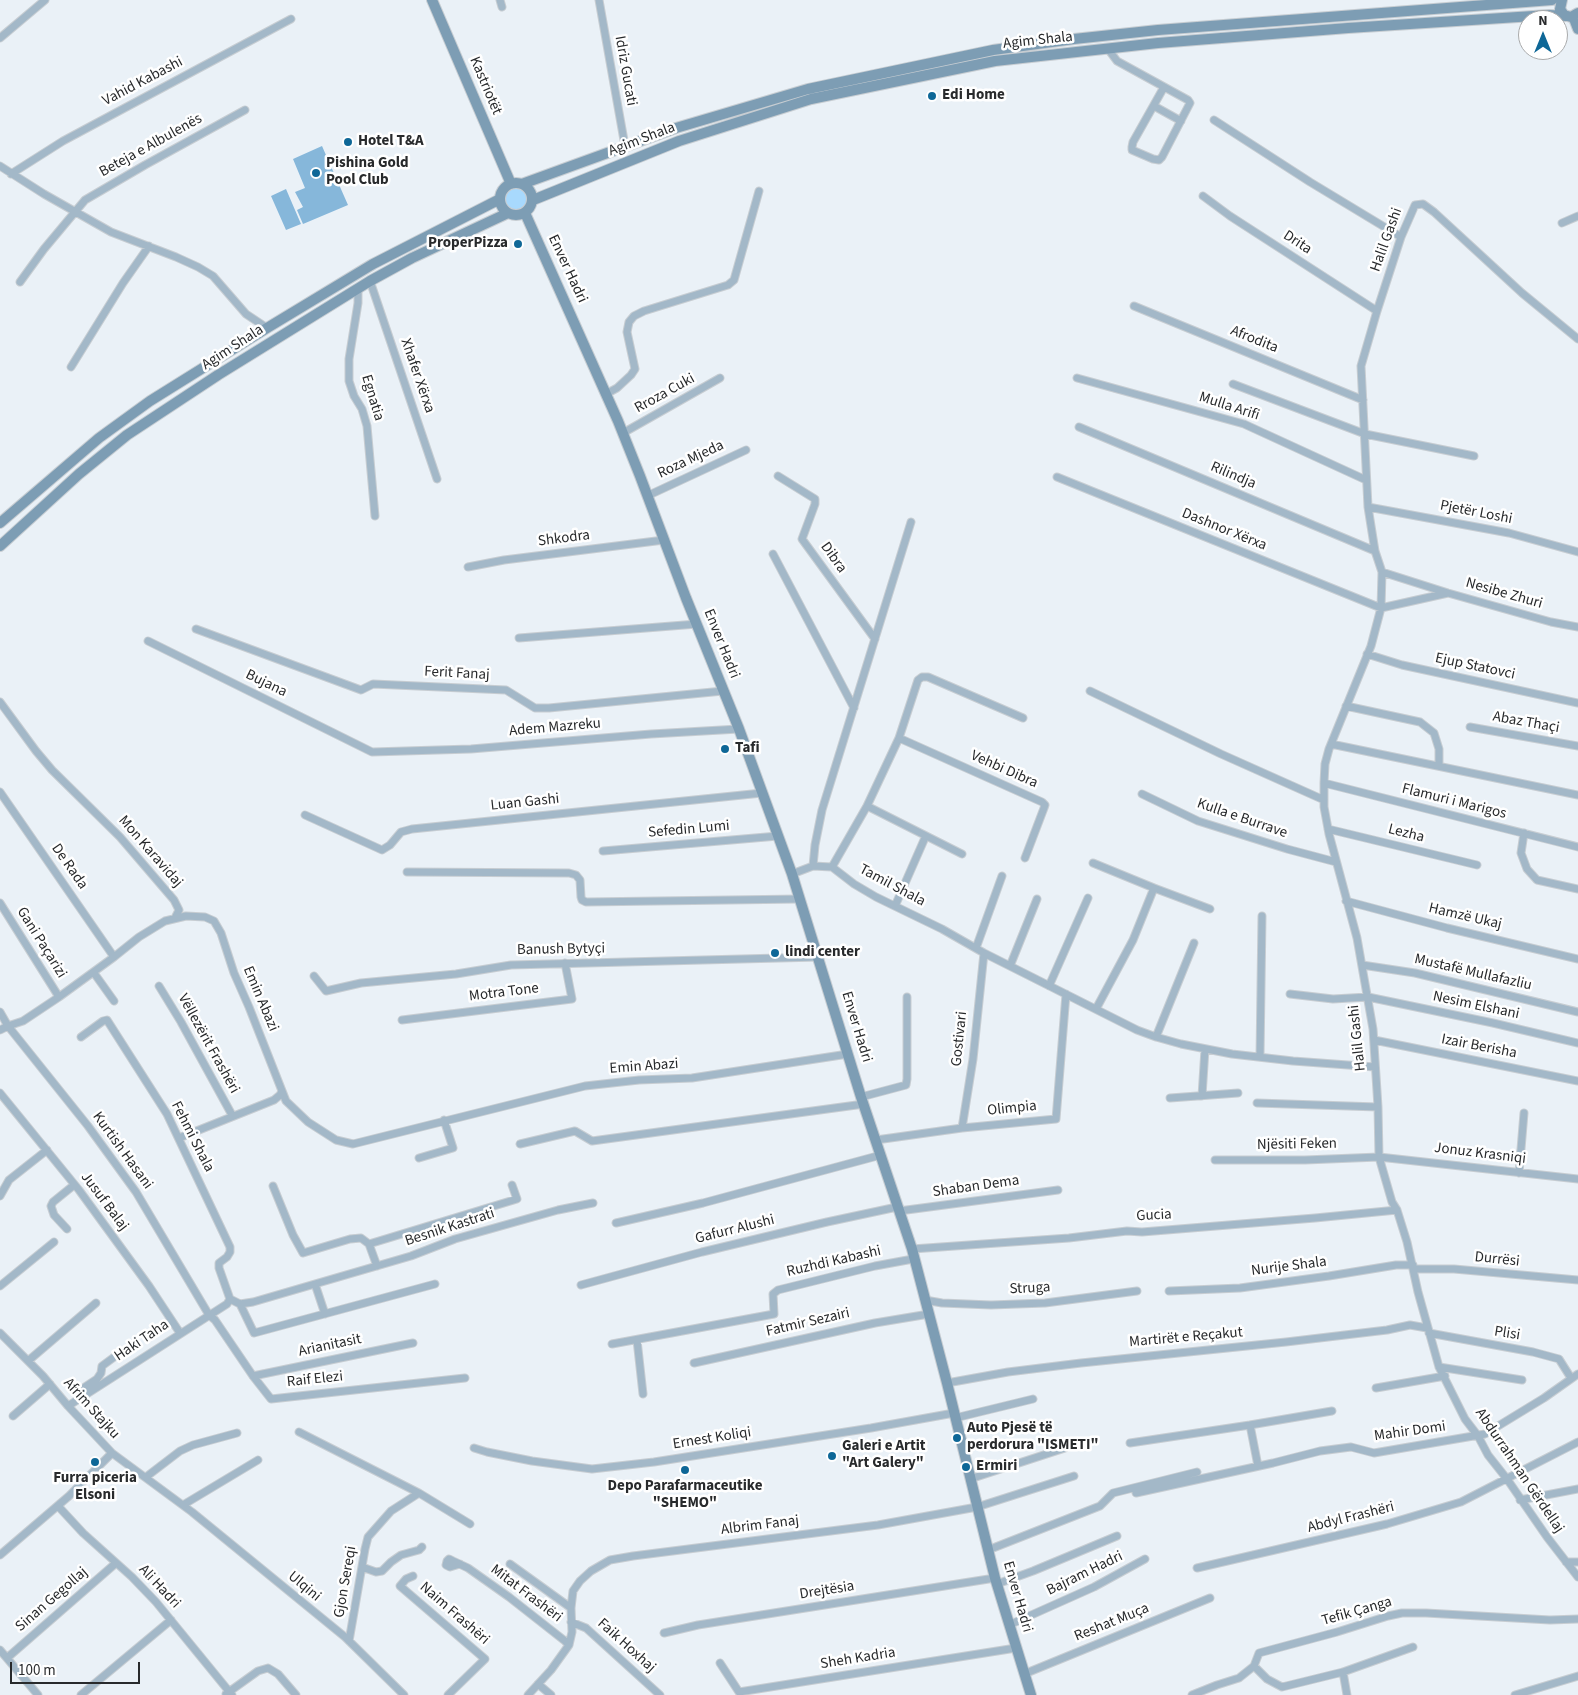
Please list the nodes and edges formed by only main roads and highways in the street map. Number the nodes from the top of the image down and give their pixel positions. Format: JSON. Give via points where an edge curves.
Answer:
{"nodes":[{"id":1,"x":432,"y":0,"type":"edge"},
{"id":2,"x":1552,"y":0,"type":"edge"},
{"id":3,"x":1562,"y":0,"type":"edge"},
{"id":4,"x":1574,"y":14,"type":"edge"},
{"id":5,"x":1578,"y":29,"type":"edge"},
{"id":6,"x":511,"y":184,"type":"junction"},
{"id":7,"x":522,"y":184,"type":"junction"},
{"id":8,"x":500,"y":199,"type":"junction"},
{"id":9,"x":533,"y":200,"type":"junction"},
{"id":10,"x":508,"y":213,"type":"junction"},
{"id":11,"x":525,"y":213,"type":"junction"},
{"id":12,"x":0,"y":523,"type":"edge"},
{"id":13,"x":0,"y":546,"type":"edge"},
{"id":14,"x":1031,"y":1695,"type":"edge"}],
"edges":[{"from":1,"to":6,"type":"main road","name":"Kastriotët"},
{"from":2,"to":7,"type":"main road","name":"Agim Shala","via":[[1158,30],[993,50],[808,89],[676,128]]},
{"from":3,"to":4,"type":"main road","via":[[1560,10]]},
{"from":4,"to":5,"type":"main road"},
{"from":4,"to":9,"type":"main road","name":"Agim Shala","via":[[1158,43],[995,61],[811,99],[679,141]]},
{"from":6,"to":7,"type":"main road","name":"Agim Shala"},
{"from":6,"to":8,"type":"main road","via":[[502,190]]},
{"from":7,"to":9,"type":"main road","via":[[530,190]]},
{"from":8,"to":10,"type":"main road","via":[[501,206]]},
{"from":8,"to":12,"type":"main road","name":"Agim Shala","via":[[374,264],[150,401],[99,438]]},
{"from":9,"to":11,"type":"main road"},
{"from":10,"to":11,"type":"main road","name":"Agim Shala"},
{"from":10,"to":13,"type":"main road","name":"Agim Shala","via":[[370,281],[127,435]]},
{"from":11,"to":14,"type":"main road","name":"Enver Hadri","via":[[623,433],[792,874],[912,1254],[996,1581]]}]}
